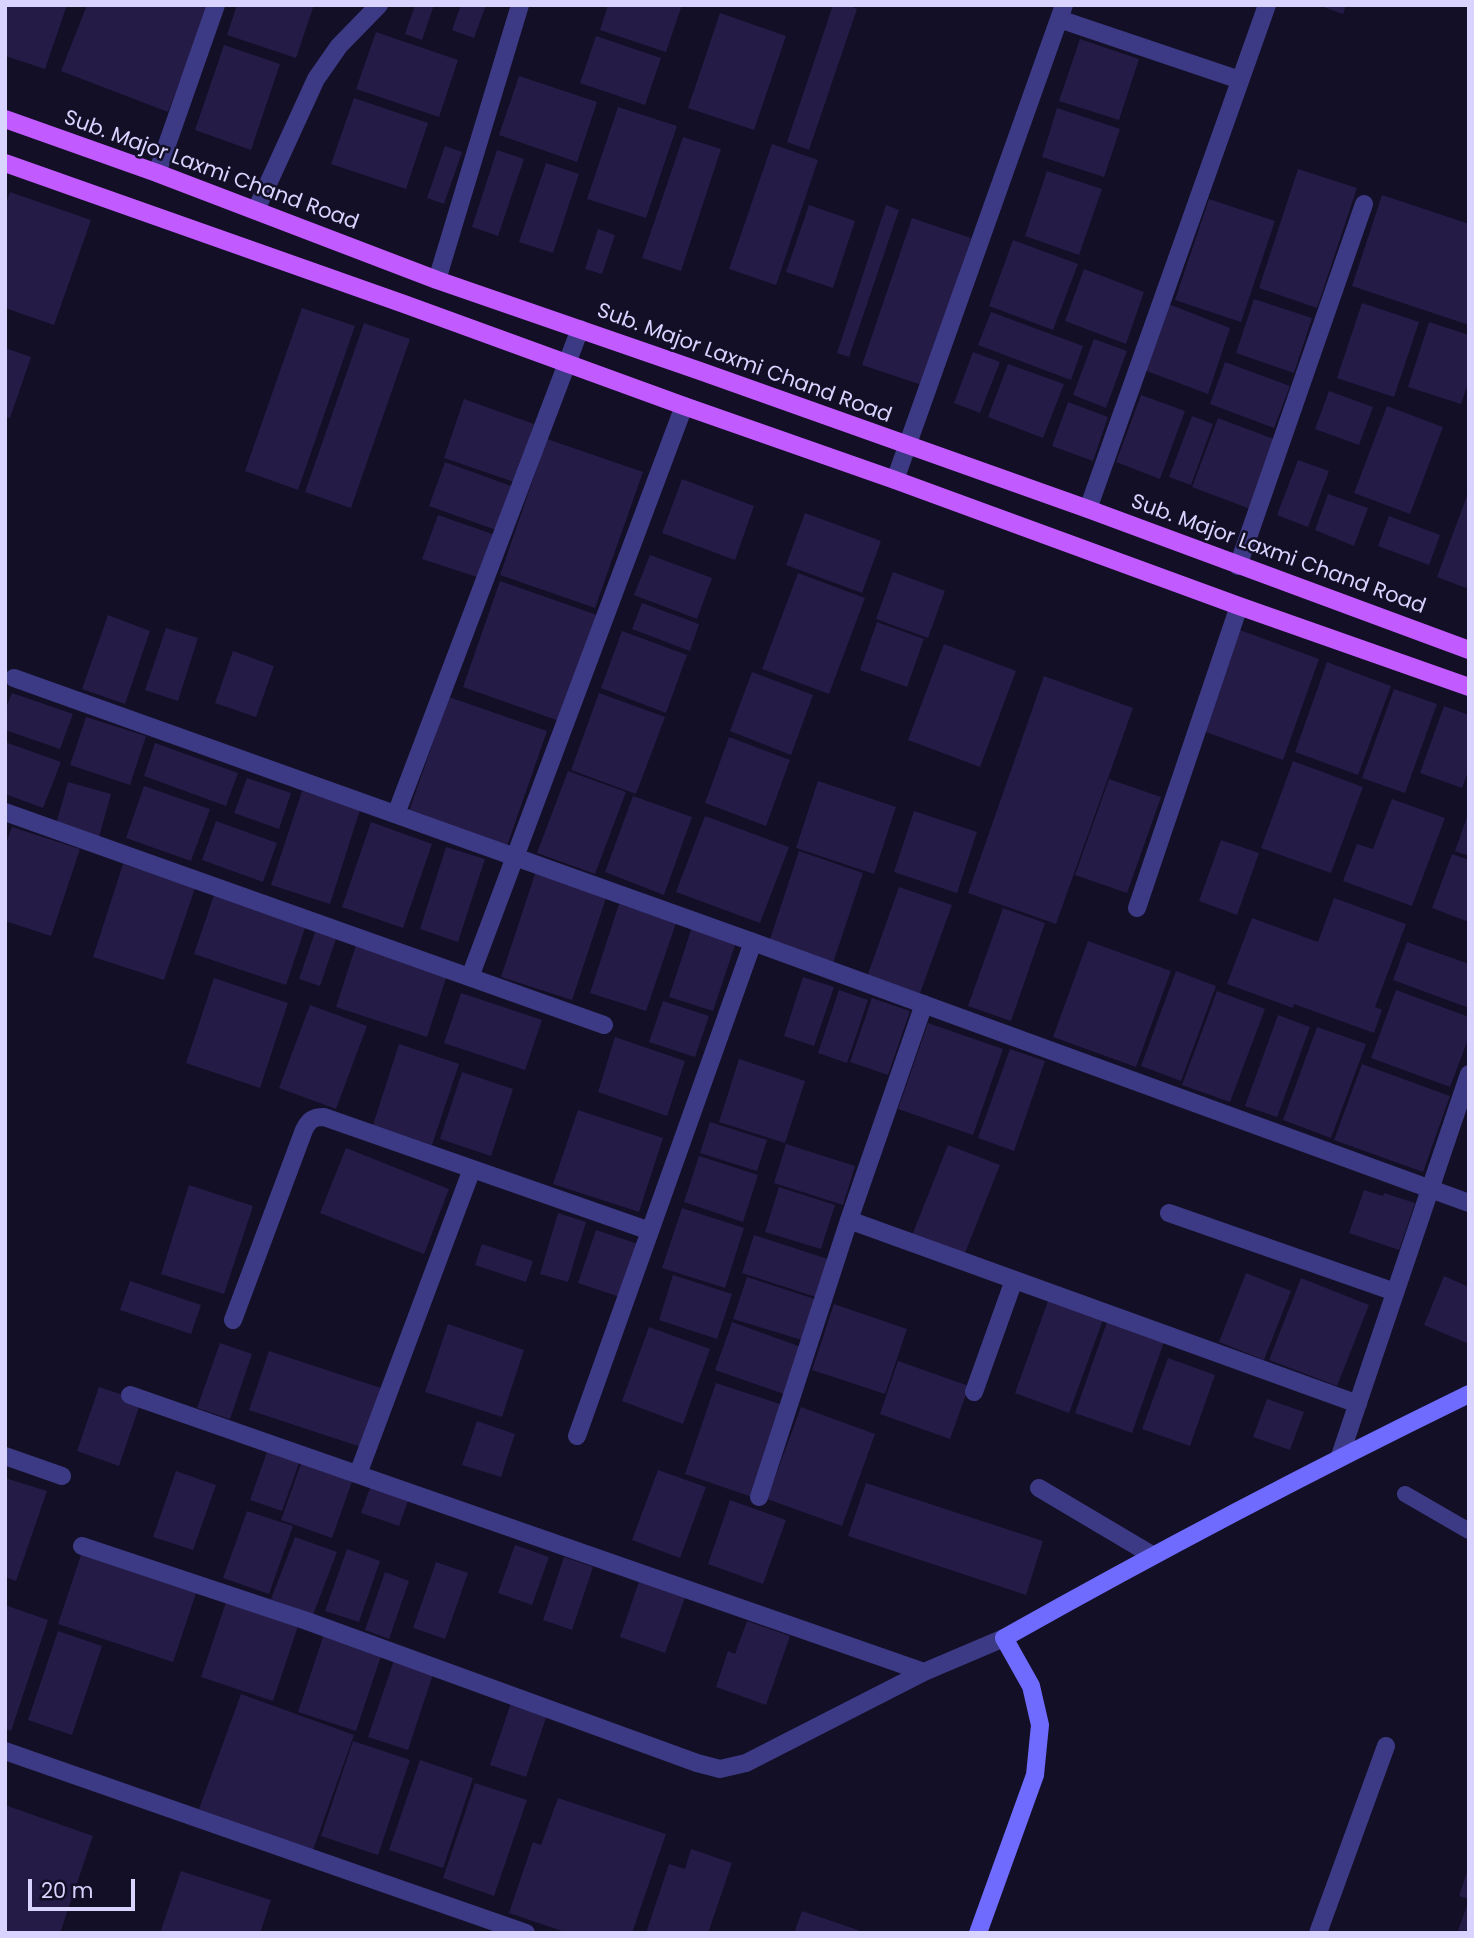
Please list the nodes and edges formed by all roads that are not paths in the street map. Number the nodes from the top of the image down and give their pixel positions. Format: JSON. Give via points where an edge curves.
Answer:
{"nodes":[{"id":1,"x":216,"y":5,"type":"edge"},
{"id":2,"x":379,"y":5,"type":"edge"},
{"id":3,"x":520,"y":5,"type":"edge"},
{"id":4,"x":1267,"y":5,"type":"edge"},
{"id":5,"x":1062,"y":12,"type":"edge"},
{"id":6,"x":1240,"y":80,"type":"junction"},
{"id":7,"x":5,"y":119,"type":"edge"},
{"id":8,"x":5,"y":163,"type":"edge"},
{"id":9,"x":157,"y":173,"type":"junction"},
{"id":10,"x":1364,"y":204,"type":"dead end"},
{"id":11,"x":256,"y":210,"type":"junction"},
{"id":12,"x":437,"y":280,"type":"junction"},
{"id":13,"x":580,"y":329,"type":"junction"},
{"id":14,"x":568,"y":364,"type":"junction"},
{"id":15,"x":684,"y":406,"type":"junction"},
{"id":16,"x":907,"y":446,"type":"junction"},
{"id":17,"x":895,"y":480,"type":"junction"},
{"id":18,"x":1088,"y":509,"type":"junction"},
{"id":19,"x":1238,"y":566,"type":"junction"},
{"id":20,"x":1239,"y":606,"type":"junction"},
{"id":21,"x":1469,"y":650,"type":"edge"},
{"id":22,"x":14,"y":678,"type":"dead end"},
{"id":23,"x":1469,"y":687,"type":"edge"},
{"id":24,"x":5,"y":812,"type":"edge"},
{"id":25,"x":396,"y":814,"type":"junction"},
{"id":26,"x":514,"y":856,"type":"junction"},
{"id":27,"x":1137,"y":908,"type":"dead end"},
{"id":28,"x":753,"y":942,"type":"junction"},
{"id":29,"x":470,"y":977,"type":"junction"},
{"id":30,"x":924,"y":1004,"type":"junction"},
{"id":31,"x":604,"y":1025,"type":"dead end"},
{"id":32,"x":1469,"y":1074,"type":"edge"},
{"id":33,"x":472,"y":1169,"type":"junction"},
{"id":34,"x":1430,"y":1189,"type":"junction"},
{"id":35,"x":1469,"y":1203,"type":"edge"},
{"id":36,"x":1169,"y":1213,"type":"dead end"},
{"id":37,"x":849,"y":1220,"type":"junction"},
{"id":38,"x":650,"y":1231,"type":"junction"},
{"id":39,"x":1014,"y":1280,"type":"junction"},
{"id":40,"x":1395,"y":1292,"type":"junction"},
{"id":41,"x":233,"y":1320,"type":"dead end"},
{"id":42,"x":974,"y":1392,"type":"dead end"},
{"id":43,"x":1469,"y":1394,"type":"edge"},
{"id":44,"x":130,"y":1395,"type":"dead end"},
{"id":45,"x":1358,"y":1404,"type":"junction"},
{"id":46,"x":577,"y":1436,"type":"dead end"},
{"id":47,"x":5,"y":1456,"type":"edge"},
{"id":48,"x":1340,"y":1456,"type":"junction"},
{"id":49,"x":358,"y":1474,"type":"junction"},
{"id":50,"x":62,"y":1476,"type":"dead end"},
{"id":51,"x":1039,"y":1488,"type":"dead end"},
{"id":52,"x":1405,"y":1494,"type":"dead end"},
{"id":53,"x":759,"y":1497,"type":"dead end"},
{"id":54,"x":1469,"y":1531,"type":"edge"},
{"id":55,"x":82,"y":1546,"type":"dead end"},
{"id":56,"x":1152,"y":1555,"type":"junction"},
{"id":57,"x":1004,"y":1638,"type":"junction"},
{"id":58,"x":924,"y":1672,"type":"junction"},
{"id":59,"x":1386,"y":1746,"type":"dead end"},
{"id":60,"x":5,"y":1751,"type":"edge"},
{"id":61,"x":526,"y":1933,"type":"edge"},
{"id":62,"x":978,"y":1933,"type":"edge"},
{"id":63,"x":1318,"y":1933,"type":"edge"}],
"edges":[{"from":1,"to":9,"type":"street"},
{"from":2,"to":11,"type":"street","via":[[339,46],[316,79]]},
{"from":3,"to":12,"type":"street"},
{"from":4,"to":6,"type":"street"},
{"from":5,"to":6,"type":"street"},
{"from":5,"to":16,"type":"street"},
{"from":6,"to":18,"type":"street"},
{"from":7,"to":9,"type":"main road","name":"Sub. Major Laxmi Chand Road"},
{"from":8,"to":14,"type":"main road"},
{"from":9,"to":11,"type":"main road","name":"Sub. Major Laxmi Chand Road"},
{"from":10,"to":19,"type":"street"},
{"from":11,"to":12,"type":"main road","name":"Sub. Major Laxmi Chand Road"},
{"from":12,"to":13,"type":"main road","name":"Sub. Major Laxmi Chand Road"},
{"from":13,"to":14,"type":"street"},
{"from":13,"to":16,"type":"main road","name":"Sub. Major Laxmi Chand Road"},
{"from":14,"to":15,"type":"main road"},
{"from":14,"to":25,"type":"street"},
{"from":15,"to":17,"type":"main road"},
{"from":15,"to":26,"type":"street"},
{"from":16,"to":17,"type":"street"},
{"from":16,"to":18,"type":"main road","name":"Sub. Major Laxmi Chand Road"},
{"from":17,"to":20,"type":"main road"},
{"from":18,"to":19,"type":"main road","name":"Sub. Major Laxmi Chand Road"},
{"from":19,"to":21,"type":"main road","name":"Sub. Major Laxmi Chand Road"},
{"from":20,"to":23,"type":"main road"},
{"from":20,"to":27,"type":"street"},
{"from":22,"to":25,"type":"street"},
{"from":24,"to":29,"type":"street"},
{"from":25,"to":26,"type":"street"},
{"from":26,"to":28,"type":"street"},
{"from":26,"to":29,"type":"street"},
{"from":28,"to":30,"type":"street"},
{"from":28,"to":38,"type":"street"},
{"from":29,"to":31,"type":"street"},
{"from":30,"to":34,"type":"street"},
{"from":30,"to":37,"type":"street"},
{"from":32,"to":34,"type":"street"},
{"from":33,"to":38,"type":"street"},
{"from":33,"to":41,"type":"street","via":[[314,1117],[304,1130]]},
{"from":33,"to":49,"type":"street"},
{"from":34,"to":35,"type":"street"},
{"from":34,"to":40,"type":"street"},
{"from":36,"to":40,"type":"street"},
{"from":37,"to":39,"type":"street"},
{"from":37,"to":53,"type":"street"},
{"from":38,"to":46,"type":"street"},
{"from":39,"to":42,"type":"street"},
{"from":39,"to":45,"type":"street"},
{"from":40,"to":45,"type":"street"},
{"from":43,"to":48,"type":"street"},
{"from":44,"to":49,"type":"street"},
{"from":45,"to":48,"type":"street"},
{"from":47,"to":50,"type":"street"},
{"from":48,"to":56,"type":"street"},
{"from":49,"to":58,"type":"street"},
{"from":51,"to":56,"type":"street"},
{"from":52,"to":54,"type":"lane"},
{"from":55,"to":58,"type":"street","via":[[720,1769],[773,1751]]},
{"from":56,"to":57,"type":"street"},
{"from":57,"to":58,"type":"street"},
{"from":57,"to":62,"type":"street","via":[[1031,1686],[1040,1725],[1035,1775]]},
{"from":59,"to":63,"type":"street"},
{"from":60,"to":61,"type":"street"}]}
